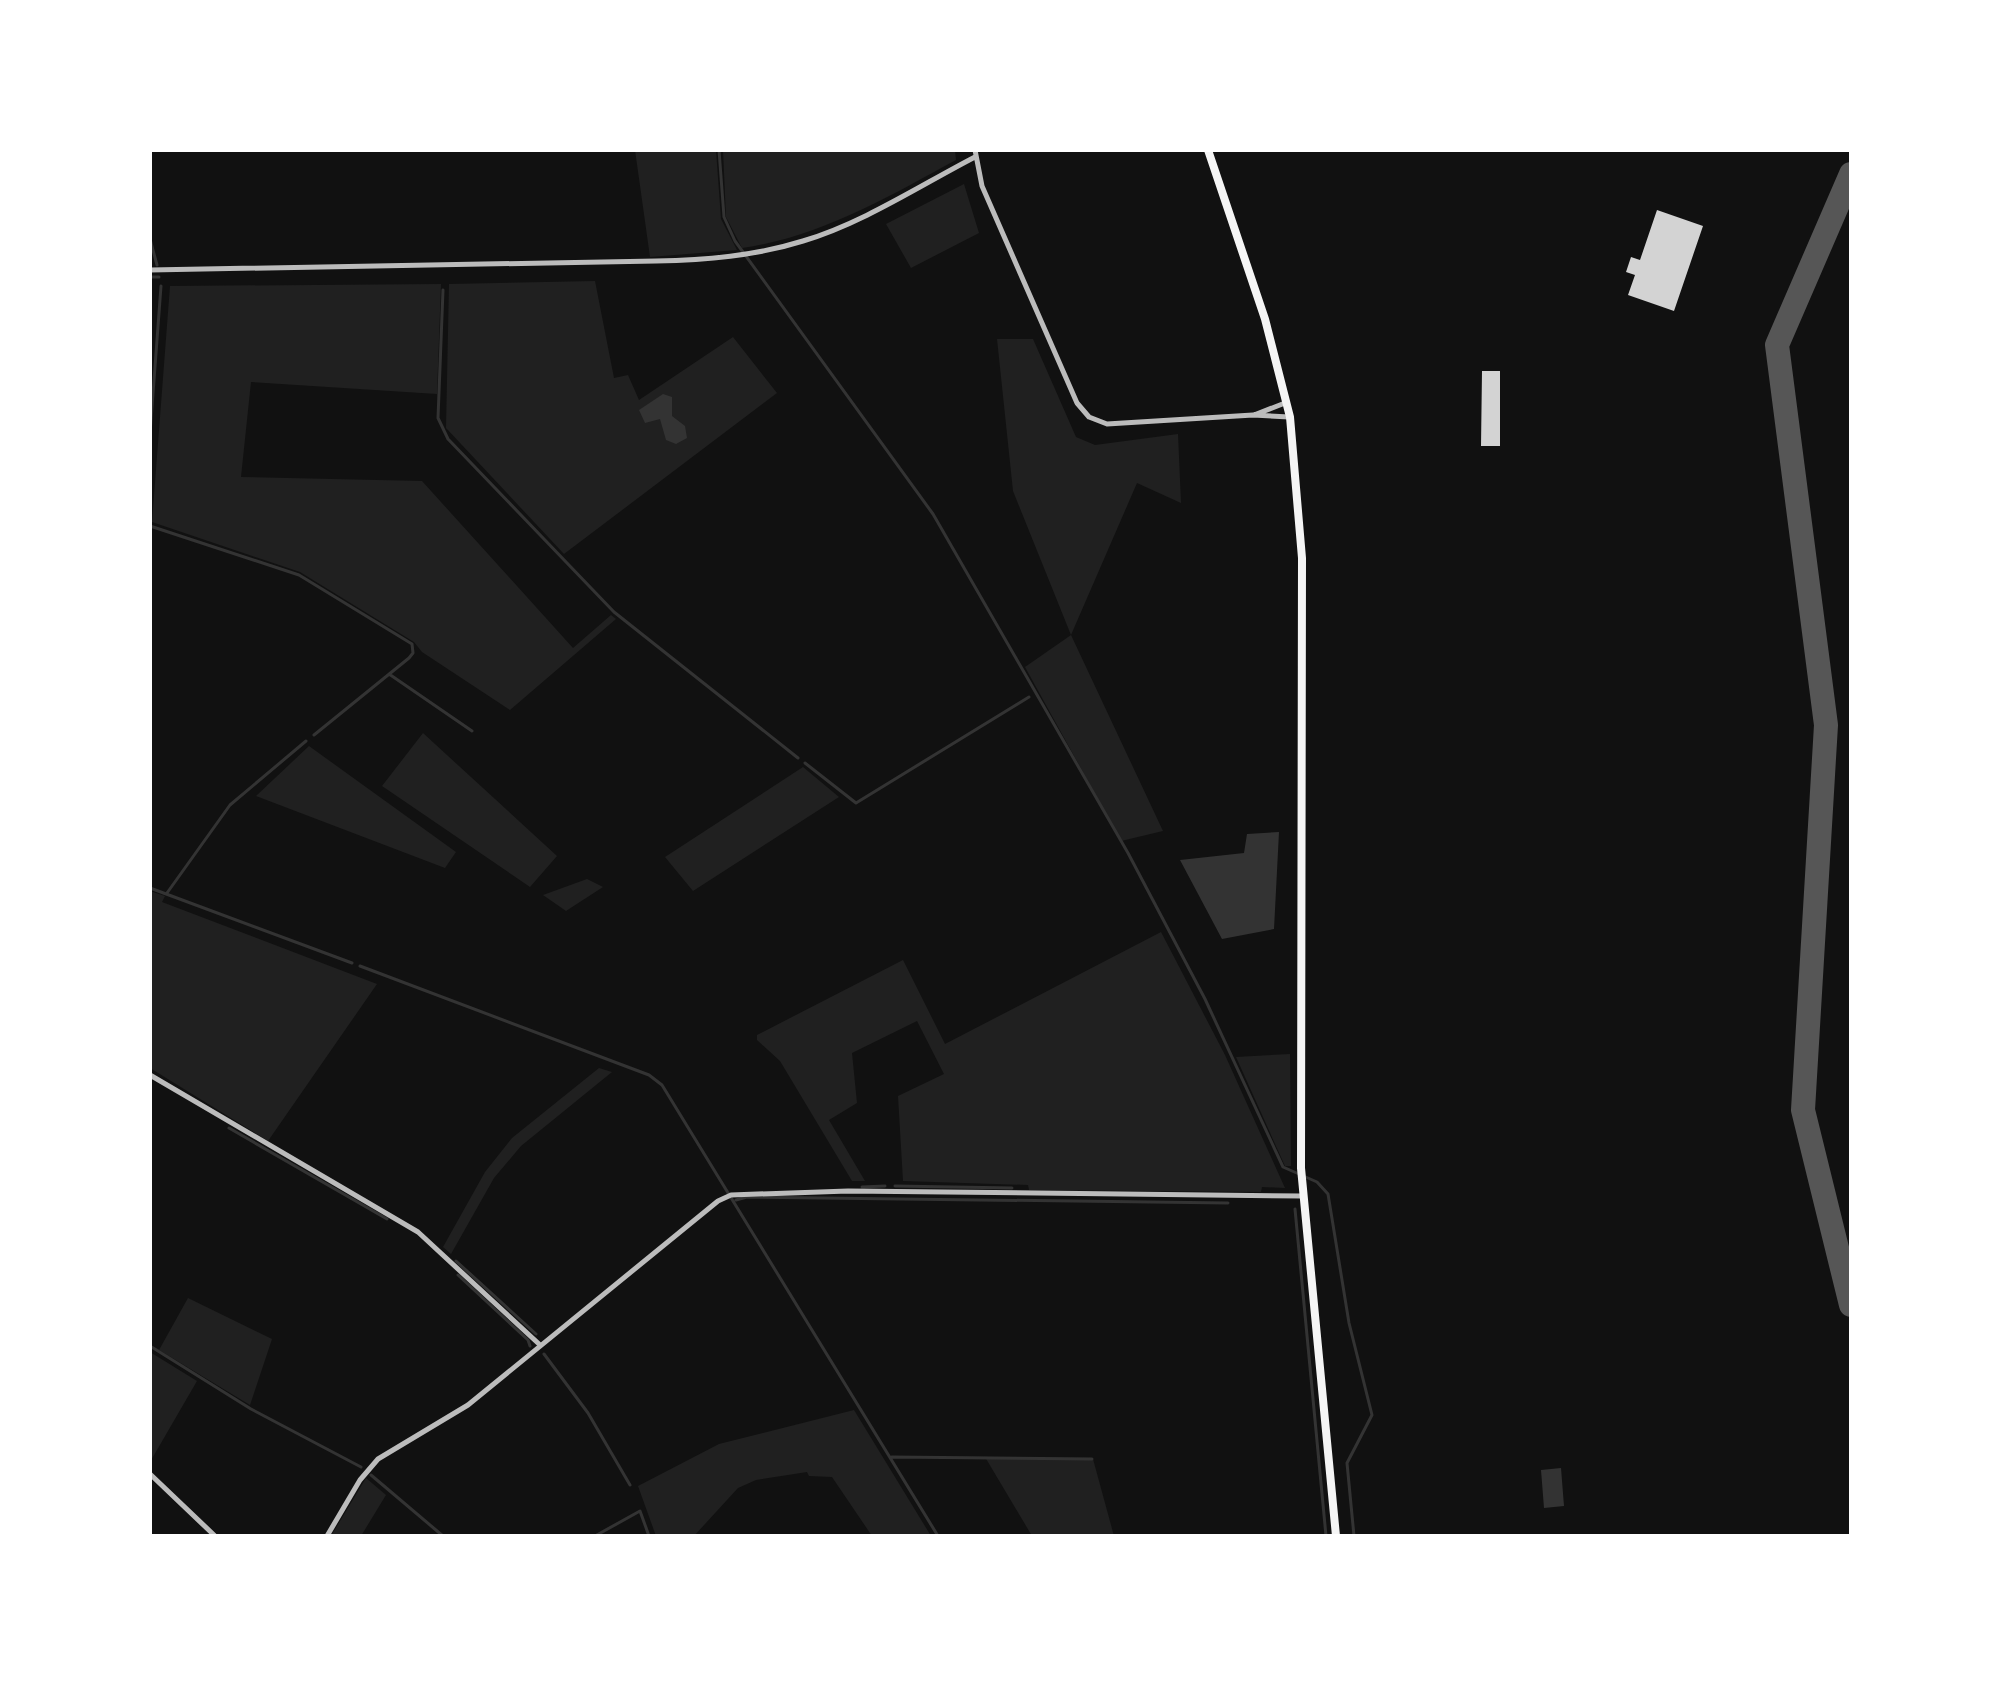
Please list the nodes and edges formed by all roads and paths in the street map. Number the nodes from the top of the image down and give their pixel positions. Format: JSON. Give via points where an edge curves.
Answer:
{"nodes":[{"id":1,"x":1208,"y":150,"type":"edge"},
{"id":2,"x":975,"y":153,"type":"edge"},
{"id":3,"x":150,"y":270,"type":"edge"},
{"id":4,"x":1288,"y":402,"type":"junction"},
{"id":5,"x":1253,"y":415,"type":"junction"},
{"id":6,"x":1290,"y":417,"type":"junction"},
{"id":7,"x":150,"y":1075,"type":"edge"},
{"id":8,"x":1303,"y":1196,"type":"junction"},
{"id":9,"x":539,"y":1344,"type":"junction"},
{"id":10,"x":150,"y":1474,"type":"edge"},
{"id":11,"x":215,"y":1536,"type":"edge"},
{"id":12,"x":327,"y":1536,"type":"edge"},
{"id":13,"x":1336,"y":1536,"type":"edge"}],
"edges":[{"from":1,"to":4,"type":"main road"},
{"from":2,"to":3,"type":"street","via":[[835,229],[736,256]]},
{"from":2,"to":5,"type":"street","via":[[982,186],[1077,403],[1089,417],[1124,425]]},
{"from":4,"to":5,"type":"street"},
{"from":4,"to":6,"type":"main road"},
{"from":5,"to":6,"type":"street"},
{"from":6,"to":8,"type":"main road","via":[[1302,558]]},
{"from":7,"to":9,"type":"street","via":[[418,1232]]},
{"from":8,"to":9,"type":"street","via":[[748,1192],[718,1201]]},
{"from":8,"to":13,"type":"main road"},
{"from":9,"to":12,"type":"street","via":[[468,1405],[378,1459]]},
{"from":10,"to":11,"type":"street"}]}
